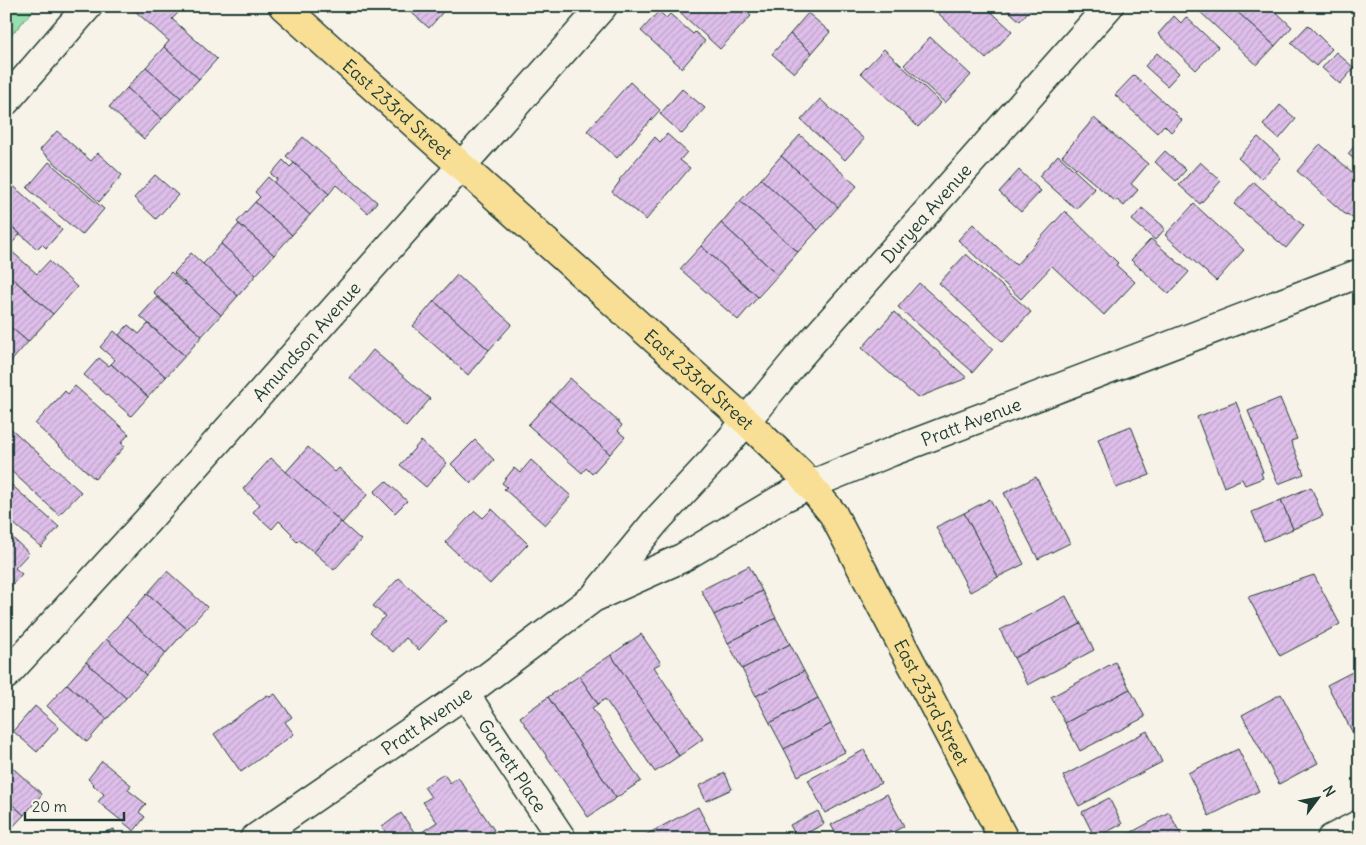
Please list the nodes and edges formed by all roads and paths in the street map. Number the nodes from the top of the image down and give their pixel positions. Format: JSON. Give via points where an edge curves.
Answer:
{"nodes":[{"id":1,"x":88,"y":6,"type":"edge"},
{"id":2,"x":283,"y":6,"type":"edge"},
{"id":3,"x":603,"y":6,"type":"edge"},
{"id":4,"x":1108,"y":6,"type":"edge"},
{"id":5,"x":6,"y":101,"type":"edge"},
{"id":6,"x":461,"y":166,"type":"junction"},
{"id":7,"x":1360,"y":273,"type":"edge"},
{"id":8,"x":746,"y":421,"type":"junction"},
{"id":9,"x":810,"y":484,"type":"junction"},
{"id":10,"x":593,"y":598,"type":"junction"},
{"id":11,"x":6,"y":675,"type":"edge"},
{"id":12,"x":465,"y":694,"type":"junction"},
{"id":13,"x":1360,"y":824,"type":"edge"},
{"id":14,"x":254,"y":839,"type":"edge"},
{"id":15,"x":562,"y":839,"type":"edge"},
{"id":16,"x":1004,"y":839,"type":"edge"},
{"id":17,"x":1331,"y":839,"type":"edge"}],
"edges":[{"from":1,"to":5,"type":"street"},
{"from":2,"to":6,"type":"main road","name":"East 233rd Street"},
{"from":3,"to":6,"type":"street","name":"Amundson Avenue"},
{"from":4,"to":8,"type":"street","name":"Duryea Avenue"},
{"from":6,"to":8,"type":"main road","name":"East 233rd Street"},
{"from":6,"to":11,"type":"street","name":"Amundson Avenue"},
{"from":7,"to":9,"type":"street","name":"Pratt Avenue"},
{"from":8,"to":9,"type":"main road","name":"East 233rd Street"},
{"from":8,"to":10,"type":"street","name":"Pratt Avenue","via":[[656,521]]},
{"from":9,"to":10,"type":"street","name":"Pratt Avenue","via":[[682,558]]},
{"from":9,"to":16,"type":"main road","name":"East 233rd Street","via":[[838,522]]},
{"from":10,"to":12,"type":"street","name":"Pratt Avenue"},
{"from":12,"to":14,"type":"street","name":"Pratt Avenue"},
{"from":12,"to":15,"type":"street","name":"Garrett Place"},
{"from":13,"to":17,"type":"street"}]}
